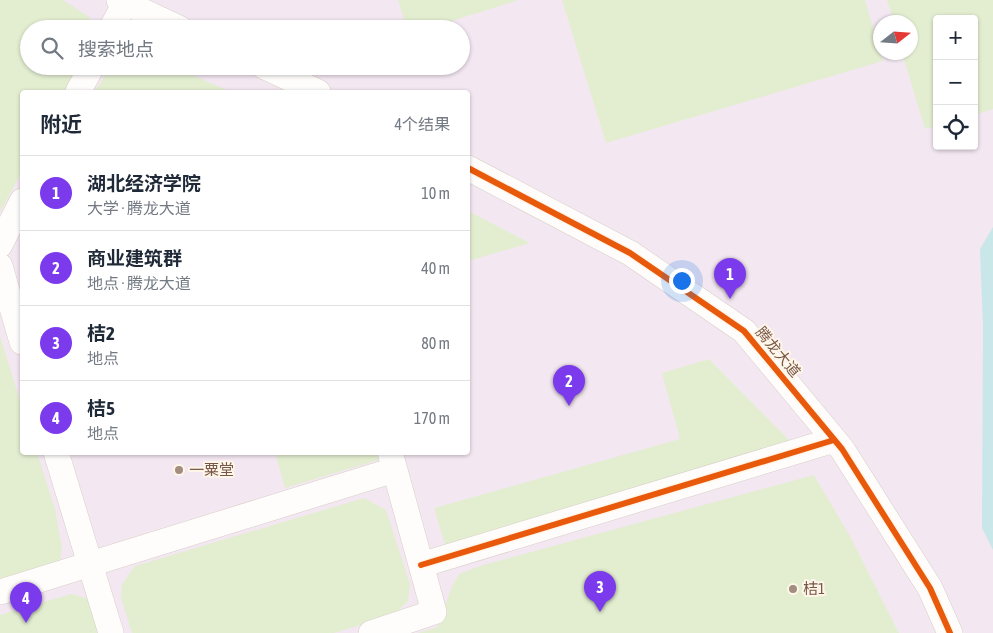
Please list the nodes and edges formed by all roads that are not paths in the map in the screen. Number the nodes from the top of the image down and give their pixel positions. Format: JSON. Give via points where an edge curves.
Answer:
{"nodes":[{"id":1,"x":122,"y":2,"type":"edge"},
{"id":2,"x":115,"y":20,"type":"edge"},
{"id":3,"x":161,"y":20,"type":"edge"},
{"id":4,"x":87,"y":75,"type":"edge"},
{"id":5,"x":276,"y":75,"type":"edge"},
{"id":6,"x":292,"y":86,"type":"edge"},
{"id":7,"x":79,"y":90,"type":"edge"},
{"id":8,"x":309,"y":90,"type":"edge"},
{"id":9,"x":470,"y":169,"type":"edge"},
{"id":10,"x":20,"y":205,"type":"edge"},
{"id":11,"x":0,"y":245,"type":"edge"},
{"id":12,"x":0,"y":266,"type":"edge"},
{"id":13,"x":20,"y":335,"type":"edge"},
{"id":14,"x":834,"y":440,"type":"junction"},
{"id":15,"x":57,"y":455,"type":"edge"},
{"id":16,"x":392,"y":461,"type":"edge"},
{"id":17,"x":90,"y":563,"type":"junction"},
{"id":18,"x":421,"y":565,"type":"junction"},
{"id":19,"x":0,"y":592,"type":"edge"},
{"id":20,"x":111,"y":633,"type":"edge"},
{"id":21,"x":370,"y":633,"type":"edge"},
{"id":22,"x":950,"y":633,"type":"edge"}],
"edges":[{"from":1,"to":2,"type":"street"},
{"from":1,"to":3,"type":"street"},
{"from":4,"to":7,"type":"street"},
{"from":5,"to":6,"type":"street"},
{"from":6,"to":8,"type":"street"},
{"from":9,"to":14,"type":"street","name":"腾龙大道","via":[[630,253],[744,331]]},
{"from":10,"to":11,"type":"street"},
{"from":12,"to":13,"type":"street"},
{"from":14,"to":18,"type":"street"},
{"from":14,"to":22,"type":"street","name":"腾龙大道","via":[[930,588]]},
{"from":15,"to":17,"type":"street"},
{"from":16,"to":17,"type":"street"},
{"from":16,"to":18,"type":"street"},
{"from":17,"to":19,"type":"street"},
{"from":17,"to":20,"type":"street"},
{"from":18,"to":21,"type":"street","via":[[434,612]]}]}
